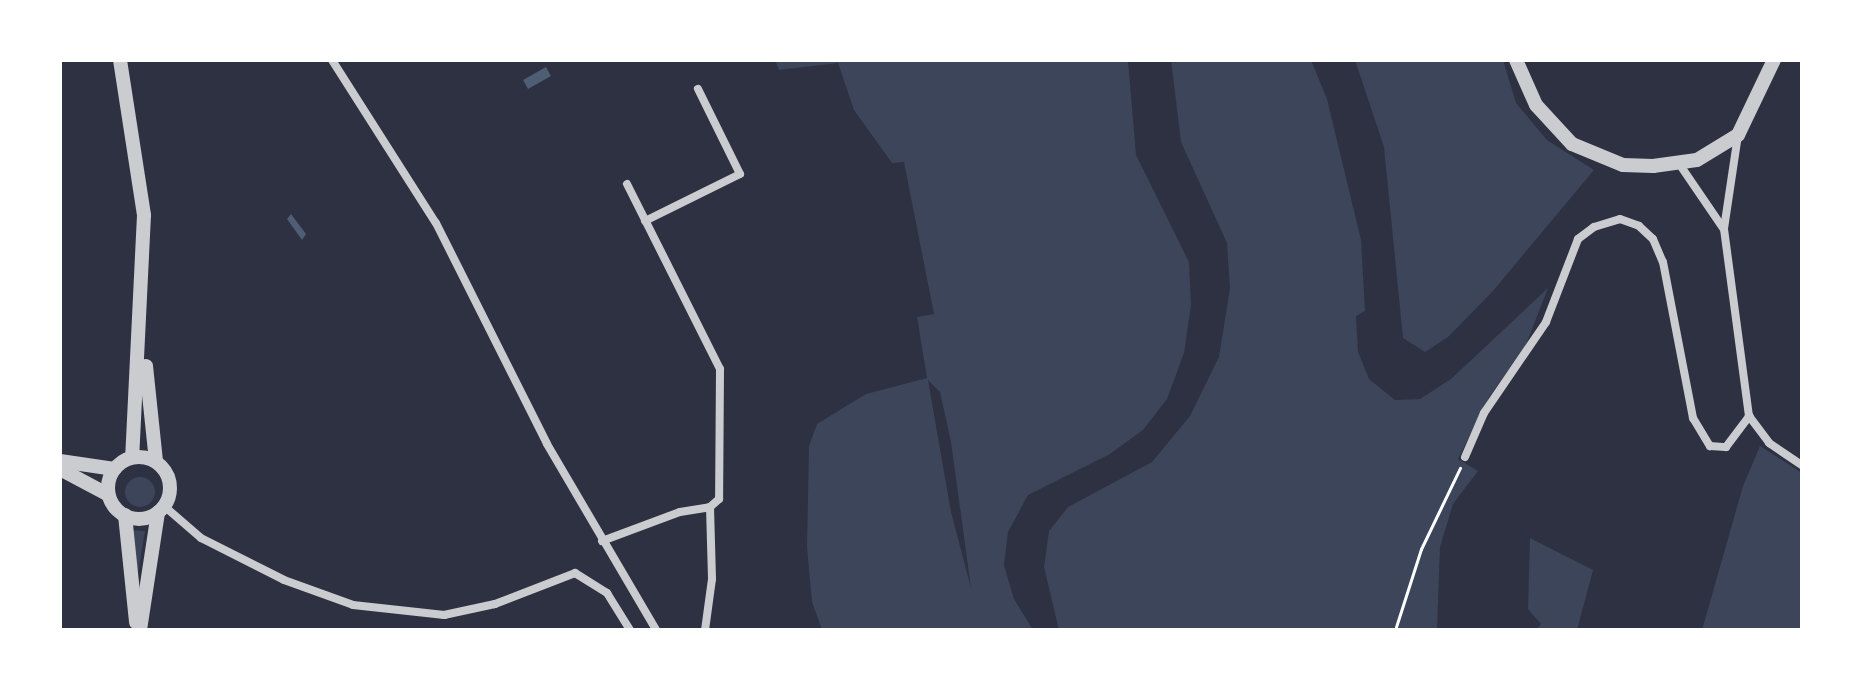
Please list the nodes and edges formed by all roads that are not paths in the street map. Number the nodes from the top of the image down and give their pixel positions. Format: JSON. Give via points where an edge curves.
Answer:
{"nodes":[{"id":1,"x":120,"y":60,"type":"edge"},
{"id":2,"x":332,"y":60,"type":"edge"},
{"id":3,"x":1516,"y":60,"type":"edge"},
{"id":4,"x":1774,"y":60,"type":"edge"},
{"id":5,"x":698,"y":89,"type":"dead end"},
{"id":6,"x":1738,"y":135,"type":"junction"},
{"id":7,"x":1680,"y":165,"type":"junction"},
{"id":8,"x":627,"y":184,"type":"dead end"},
{"id":9,"x":645,"y":221,"type":"junction"},
{"id":10,"x":1724,"y":229,"type":"junction"},
{"id":11,"x":141,"y":310,"type":"junction"},
{"id":12,"x":1749,"y":416,"type":"junction"},
{"id":13,"x":132,"y":457,"type":"junction"},
{"id":14,"x":1465,"y":457,"type":"road end"},
{"id":15,"x":60,"y":461,"type":"edge"},
{"id":16,"x":156,"y":461,"type":"junction"},
{"id":17,"x":1802,"y":465,"type":"edge"},
{"id":18,"x":60,"y":469,"type":"edge"},
{"id":19,"x":114,"y":469,"type":"junction"},
{"id":20,"x":109,"y":495,"type":"junction"},
{"id":21,"x":710,"y":507,"type":"junction"},
{"id":22,"x":161,"y":509,"type":"junction"},
{"id":23,"x":125,"y":515,"type":"junction"},
{"id":24,"x":602,"y":541,"type":"junction"},
{"id":25,"x":138,"y":630,"type":"edge"},
{"id":26,"x":630,"y":630,"type":"edge"},
{"id":27,"x":656,"y":630,"type":"edge"},
{"id":28,"x":705,"y":630,"type":"edge"}],
"edges":[{"from":1,"to":11,"type":"street","via":[[144,215]]},
{"from":2,"to":24,"type":"street","via":[[436,223]]},
{"from":3,"to":7,"type":"street","via":[[1536,105],[1572,144],[1623,165]]},
{"from":4,"to":6,"type":"street"},
{"from":5,"to":9,"type":"street","via":[[740,174]]},
{"from":6,"to":7,"type":"street"},
{"from":6,"to":10,"type":"street"},
{"from":7,"to":10,"type":"street"},
{"from":8,"to":9,"type":"street"},
{"from":9,"to":21,"type":"street","via":[[720,369],[719,499]]},
{"from":10,"to":12,"type":"street"},
{"from":11,"to":13,"type":"street"},
{"from":11,"to":16,"type":"street"},
{"from":12,"to":14,"type":"street","via":[[1726,447],[1710,446],[1693,418],[1663,262],[1653,239],[1620,219],[1578,239],[1546,322],[1484,413]]},
{"from":12,"to":17,"type":"street","via":[[1769,443]]},
{"from":13,"to":16,"type":"street"},
{"from":13,"to":19,"type":"street"},
{"from":15,"to":19,"type":"street"},
{"from":16,"to":22,"type":"street","via":[[170,483]]},
{"from":18,"to":20,"type":"street"},
{"from":19,"to":20,"type":"street"},
{"from":20,"to":23,"type":"street"},
{"from":21,"to":24,"type":"street"},
{"from":21,"to":28,"type":"street","via":[[712,579]]},
{"from":22,"to":23,"type":"street","via":[[149,518]]},
{"from":22,"to":25,"type":"street"},
{"from":22,"to":26,"type":"street","via":[[201,538],[284,580],[353,605],[444,615],[495,604],[575,573],[607,593]]},
{"from":23,"to":25,"type":"street"},
{"from":24,"to":27,"type":"street"}]}
